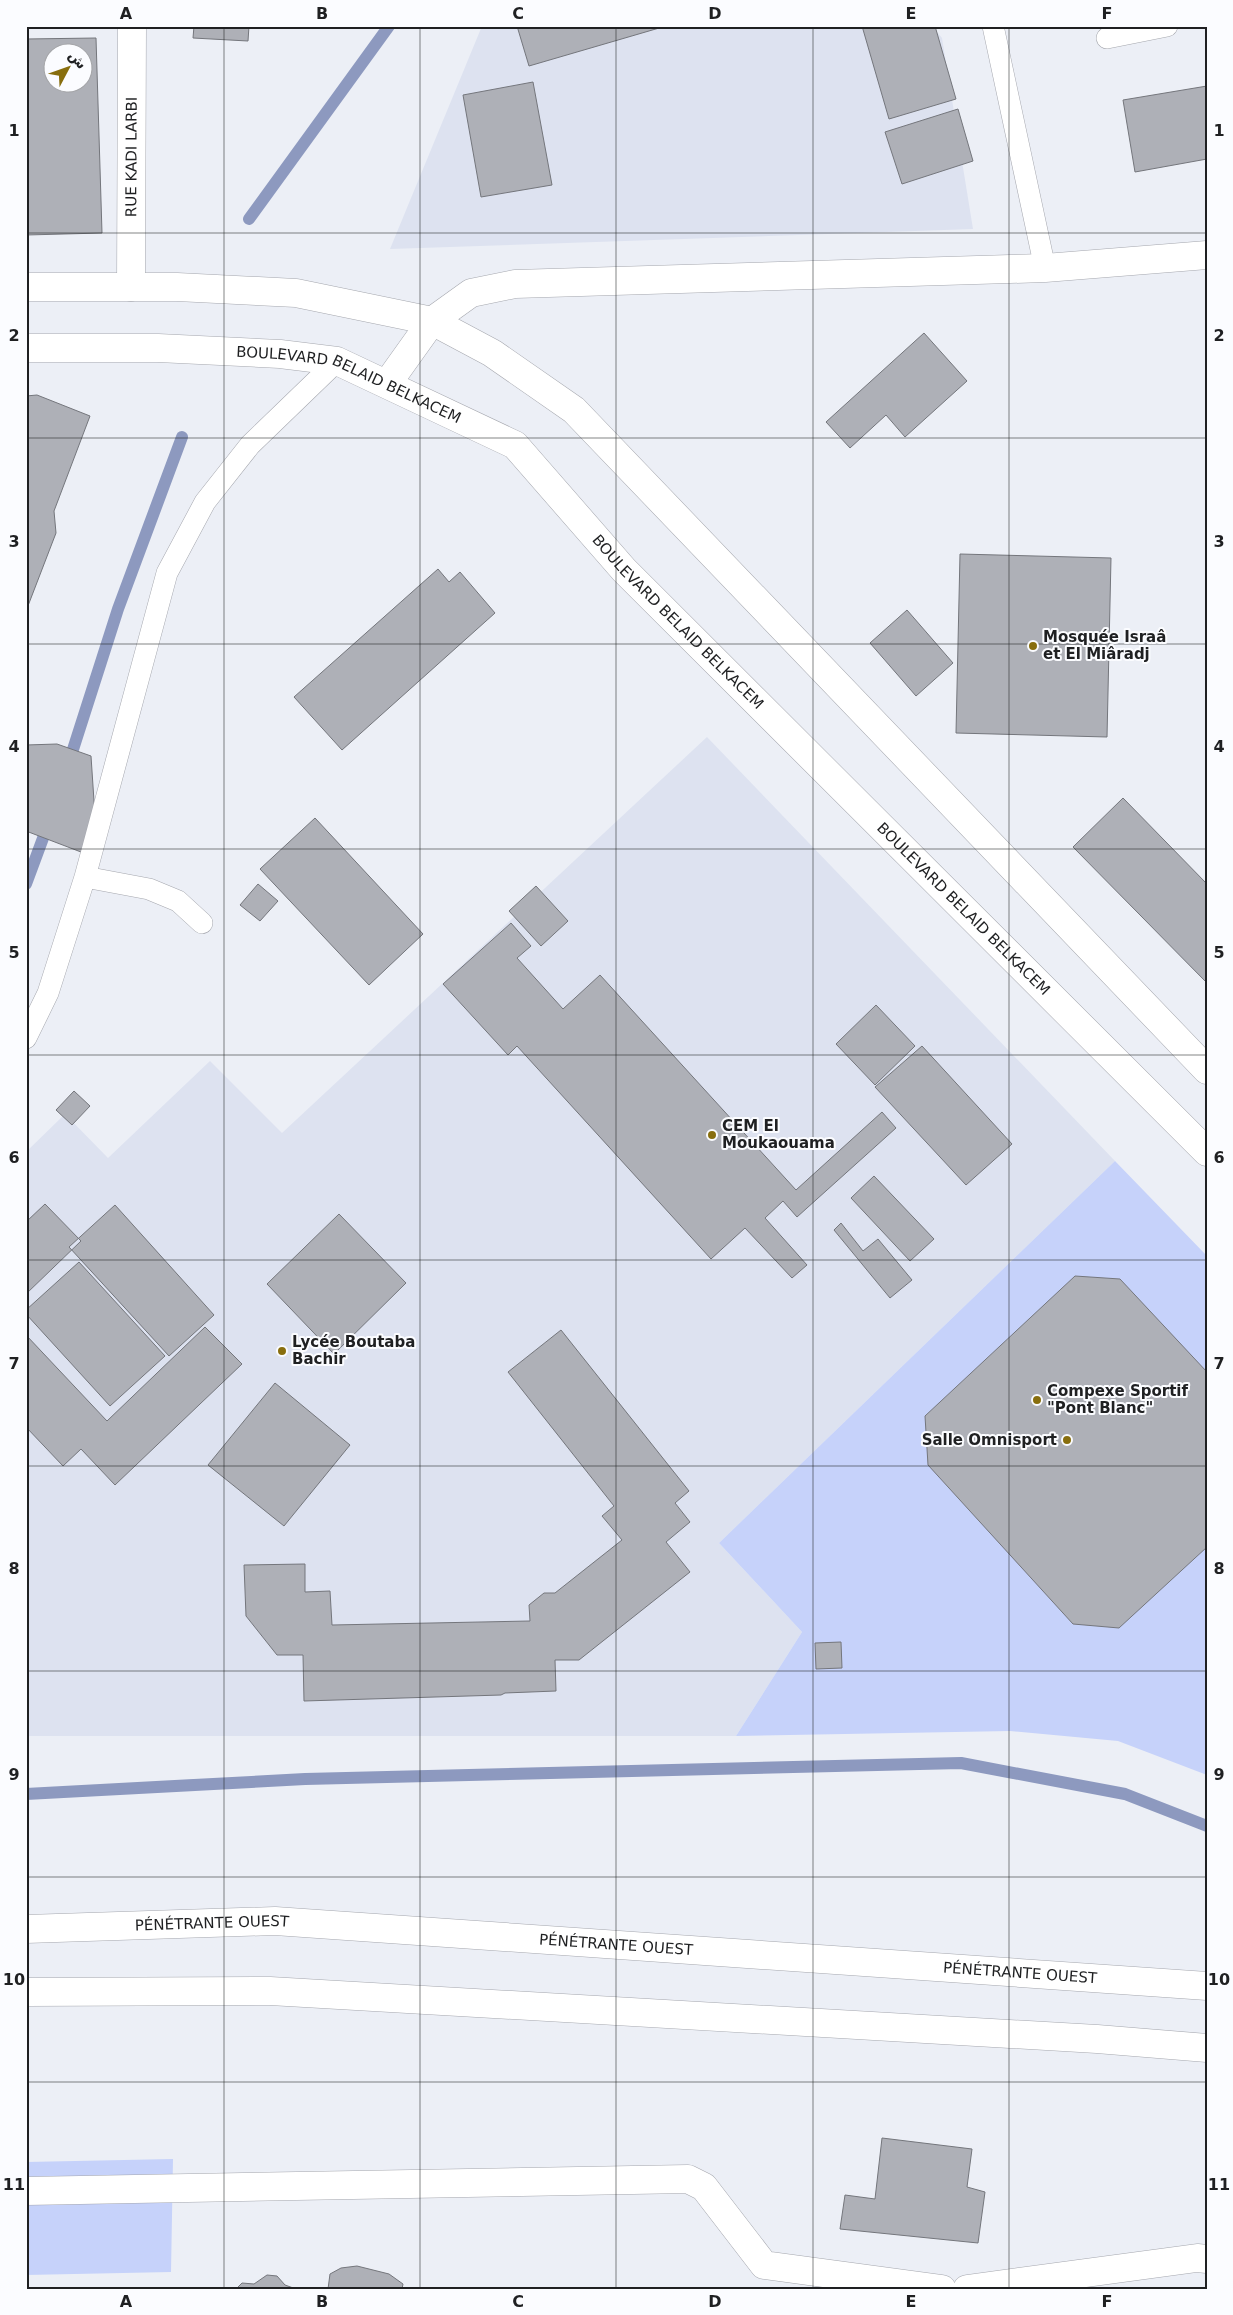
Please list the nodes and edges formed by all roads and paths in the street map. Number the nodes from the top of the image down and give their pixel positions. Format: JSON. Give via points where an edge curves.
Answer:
{"nodes":[{"id":1,"x":132,"y":26,"type":"edge"},
{"id":2,"x":993,"y":26,"type":"edge"},
{"id":3,"x":1166,"y":26,"type":"edge"},
{"id":4,"x":1107,"y":38,"type":"dead end"},
{"id":5,"x":1207,"y":255,"type":"edge"},
{"id":6,"x":1045,"y":268,"type":"junction"},
{"id":7,"x":26,"y":286,"type":"edge"},
{"id":8,"x":131,"y":287,"type":"junction"},
{"id":9,"x":432,"y":321,"type":"junction"},
{"id":10,"x":26,"y":348,"type":"edge"},
{"id":11,"x":337,"y":361,"type":"junction"},
{"id":12,"x":387,"y":384,"type":"junction"},
{"id":13,"x":85,"y":877,"type":"junction"},
{"id":14,"x":202,"y":923,"type":"dead end"},
{"id":15,"x":26,"y":1038,"type":"edge"},
{"id":16,"x":1207,"y":1070,"type":"edge"},
{"id":17,"x":1207,"y":1152,"type":"edge"},
{"id":18,"x":26,"y":1929,"type":"edge"},
{"id":19,"x":1207,"y":1986,"type":"edge"},
{"id":20,"x":26,"y":1992,"type":"edge"},
{"id":21,"x":1207,"y":2048,"type":"edge"},
{"id":22,"x":26,"y":2191,"type":"edge"},
{"id":23,"x":1207,"y":2259,"type":"edge"},
{"id":24,"x":942,"y":2289,"type":"edge"},
{"id":25,"x":967,"y":2289,"type":"edge"}],
"edges":[{"from":1,"to":8,"type":"main road","name":"RUE KADI LARBI"},
{"from":2,"to":6,"type":"lane"},
{"from":3,"to":4,"type":"lane"},
{"from":5,"to":6,"type":"main road"},
{"from":6,"to":9,"type":"main road","via":[[516,284],[471,293]]},
{"from":7,"to":8,"type":"main road"},
{"from":8,"to":9,"type":"main road","via":[[296,293]]},
{"from":9,"to":12,"type":"main road"},
{"from":9,"to":16,"type":"main road","via":[[492,353],[574,410]]},
{"from":10,"to":11,"type":"main road","name":"BOULEVARD BELAID BELKACEM","via":[[158,348],[280,354]]},
{"from":11,"to":12,"type":"main road","name":"BOULEVARD BELAID BELKACEM"},
{"from":11,"to":13,"type":"lane","via":[[250,445],[205,502],[168,573]]},
{"from":12,"to":17,"type":"main road","name":"BOULEVARD BELAID BELKACEM","via":[[515,445],[624,570]]},
{"from":13,"to":14,"type":"lane","via":[[149,889],[178,901]]},
{"from":13,"to":15,"type":"lane","via":[[48,994]]},
{"from":18,"to":19,"type":"main road","name":"PÉNÉTRANTE OUEST","via":[[275,1921]]},
{"from":20,"to":21,"type":"main road","via":[[270,1991]]},
{"from":22,"to":24,"type":"main road","via":[[688,2179],[704,2187],[764,2265]]},
{"from":23,"to":25,"type":"main road"}]}
